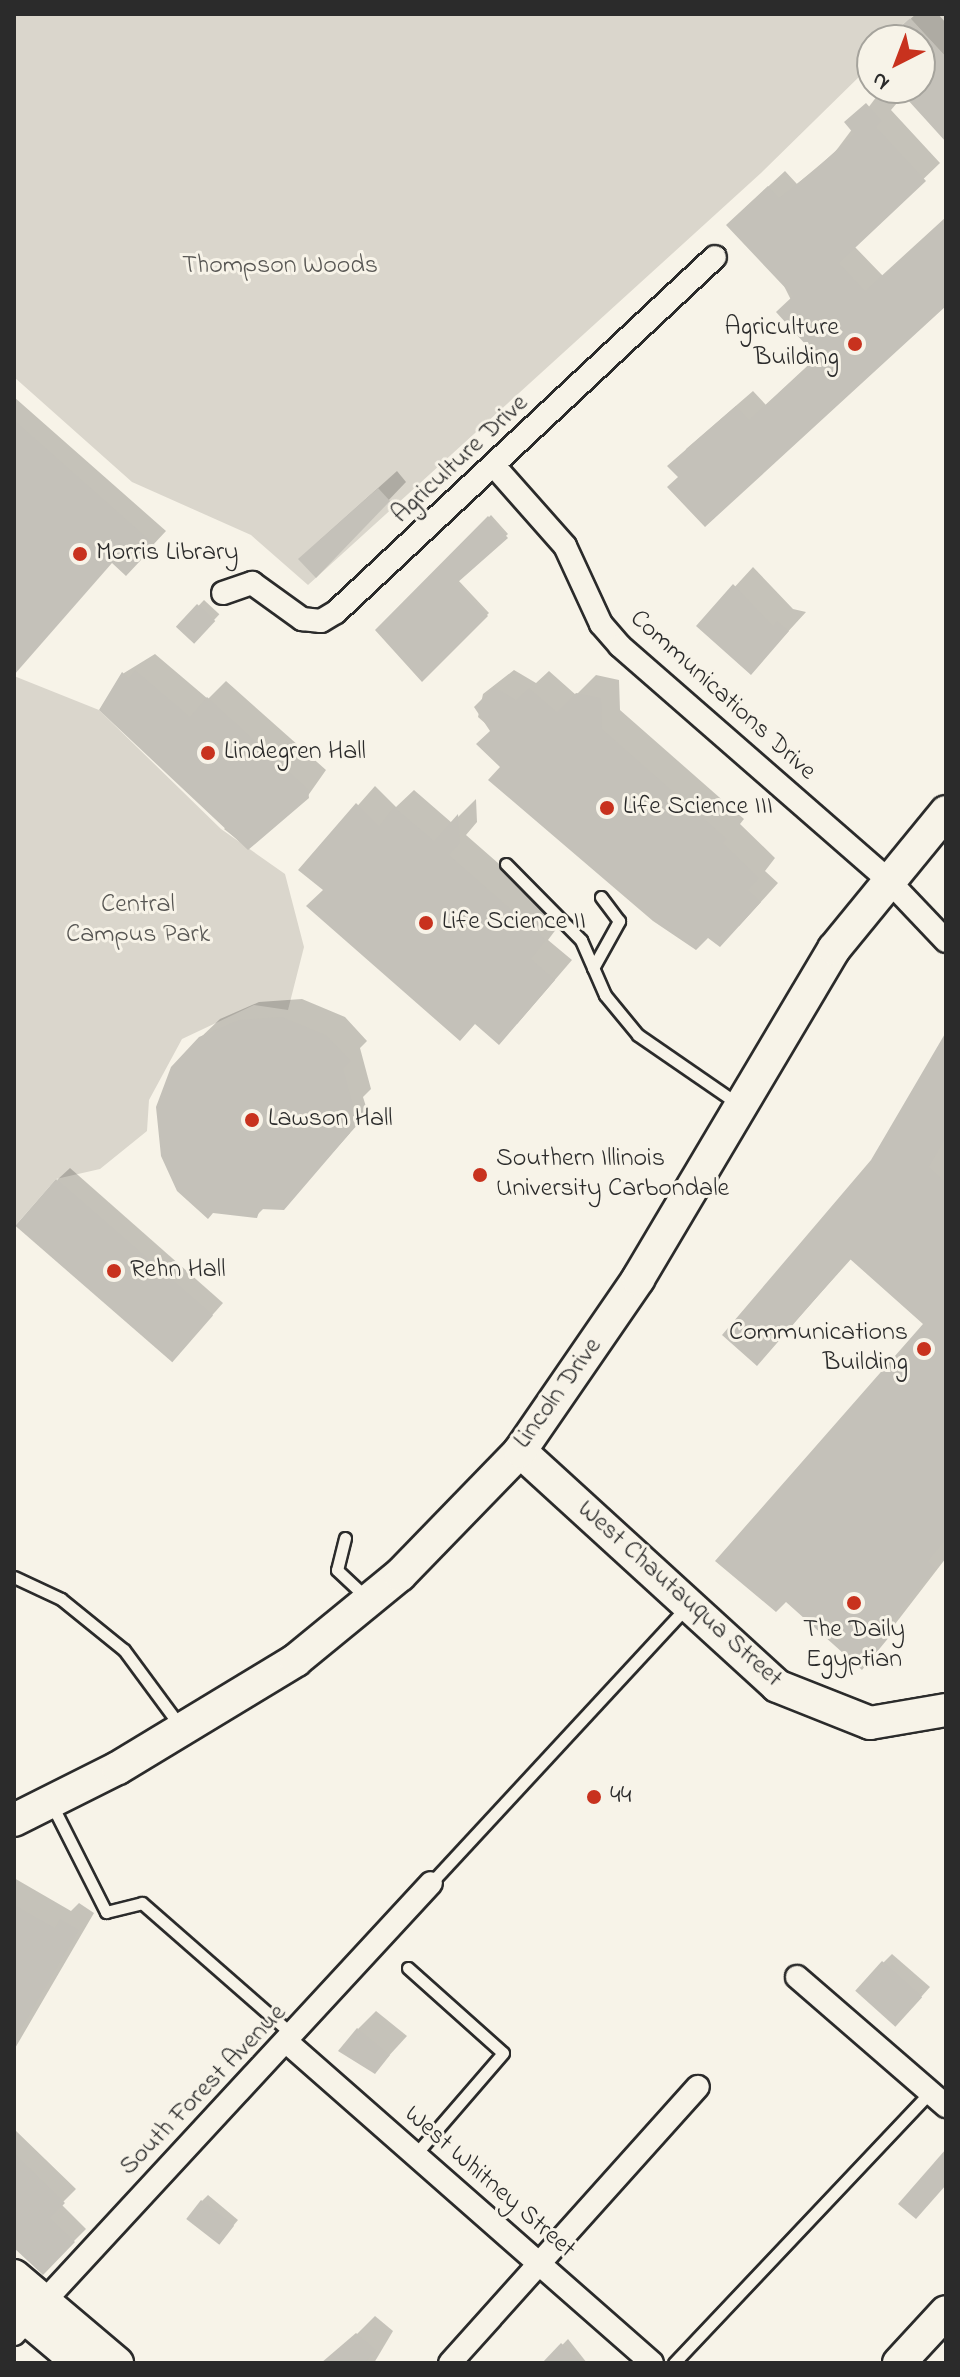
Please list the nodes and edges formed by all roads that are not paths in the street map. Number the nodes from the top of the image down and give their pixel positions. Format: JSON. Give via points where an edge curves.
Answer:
{"nodes":[{"id":1,"x":715,"y":257,"type":"dead end"},
{"id":2,"x":496,"y":468,"type":"junction"},
{"id":3,"x":223,"y":593,"type":"dead end"},
{"id":4,"x":946,"y":812,"type":"edge"},
{"id":5,"x":506,"y":864,"type":"dead end"},
{"id":6,"x":888,"y":880,"type":"junction"},
{"id":7,"x":601,"y":897,"type":"dead end"},
{"id":8,"x":946,"y":941,"type":"edge"},
{"id":9,"x":593,"y":968,"type":"junction"},
{"id":10,"x":739,"y":1104,"type":"junction"},
{"id":11,"x":520,"y":1451,"type":"junction"},
{"id":12,"x":345,"y":1538,"type":"dead end"},
{"id":13,"x":14,"y":1577,"type":"edge"},
{"id":14,"x":371,"y":1602,"type":"junction"},
{"id":15,"x":687,"y":1608,"type":"junction"},
{"id":16,"x":946,"y":1710,"type":"edge"},
{"id":17,"x":182,"y":1730,"type":"junction"},
{"id":18,"x":52,"y":1804,"type":"junction"},
{"id":19,"x":14,"y":1820,"type":"edge"},
{"id":20,"x":431,"y":1883,"type":"joint"},
{"id":21,"x":408,"y":1968,"type":"dead end"},
{"id":22,"x":797,"y":1977,"type":"dead end"},
{"id":23,"x":293,"y":2040,"type":"junction"},
{"id":24,"x":698,"y":2087,"type":"dead end"},
{"id":25,"x":938,"y":2099,"type":"edge"},
{"id":26,"x":415,"y":2155,"type":"junction"},
{"id":27,"x":538,"y":2263,"type":"junction"},
{"id":28,"x":14,"y":2276,"type":"edge"},
{"id":29,"x":946,"y":2312,"type":"edge"},
{"id":30,"x":26,"y":2316,"type":"edge"},
{"id":31,"x":79,"y":2363,"type":"edge"},
{"id":32,"x":117,"y":2363,"type":"edge"},
{"id":33,"x":450,"y":2363,"type":"edge"},
{"id":34,"x":652,"y":2363,"type":"edge"},
{"id":35,"x":674,"y":2363,"type":"edge"},
{"id":36,"x":899,"y":2363,"type":"edge"}],
"edges":[{"from":1,"to":2,"type":"street","name":"Agriculture Drive"},
{"from":2,"to":3,"type":"street","name":"Agriculture Drive","via":[[321,621],[302,619],[252,583]]},
{"from":2,"to":6,"type":"street","name":"Communications Drive","via":[[565,546],[601,624],[620,646]]},
{"from":4,"to":6,"type":"street","name":"Lincoln Drive"},
{"from":5,"to":9,"type":"lane","via":[[555,907]]},
{"from":6,"to":8,"type":"street","name":"Communications Drive"},
{"from":6,"to":10,"type":"street","name":"Lincoln Drive","via":[[834,949]]},
{"from":7,"to":9,"type":"lane","via":[[619,921]]},
{"from":9,"to":10,"type":"lane","via":[[638,1035]]},
{"from":10,"to":11,"type":"street","name":"Lincoln Drive","via":[[638,1279]]},
{"from":11,"to":14,"type":"street","name":"Lincoln Drive"},
{"from":11,"to":15,"type":"street","name":"West Chautauqua Street"},
{"from":12,"to":14,"type":"lane","via":[[337,1570]]},
{"from":13,"to":17,"type":"lane","via":[[61,1599],[129,1654]]},
{"from":14,"to":17,"type":"street","name":"Lincoln Drive","via":[[296,1660]]},
{"from":15,"to":16,"type":"street","name":"West Chautauqua Street","via":[[777,1686],[819,1709],[870,1723]]},
{"from":15,"to":20,"type":"lane"},
{"from":17,"to":18,"type":"street","name":"Lincoln Drive"},
{"from":18,"to":19,"type":"street","name":"Lincoln Drive"},
{"from":18,"to":23,"type":"lane","via":[[106,1912],[142,1903]]},
{"from":20,"to":23,"type":"street","name":"South Forest Avenue"},
{"from":21,"to":26,"type":"lane","via":[[503,2053]]},
{"from":22,"to":25,"type":"street"},
{"from":23,"to":26,"type":"street","name":"West Whitney Street"},
{"from":23,"to":30,"type":"street","name":"South Forest Avenue"},
{"from":24,"to":27,"type":"street"},
{"from":25,"to":35,"type":"lane"},
{"from":26,"to":27,"type":"street","name":"West Whitney Street"},
{"from":27,"to":33,"type":"street"},
{"from":27,"to":34,"type":"street","name":"West Whitney Street"},
{"from":28,"to":30,"type":"street"},
{"from":29,"to":36,"type":"street"},
{"from":30,"to":31,"type":"street"},
{"from":30,"to":32,"type":"street"}]}
